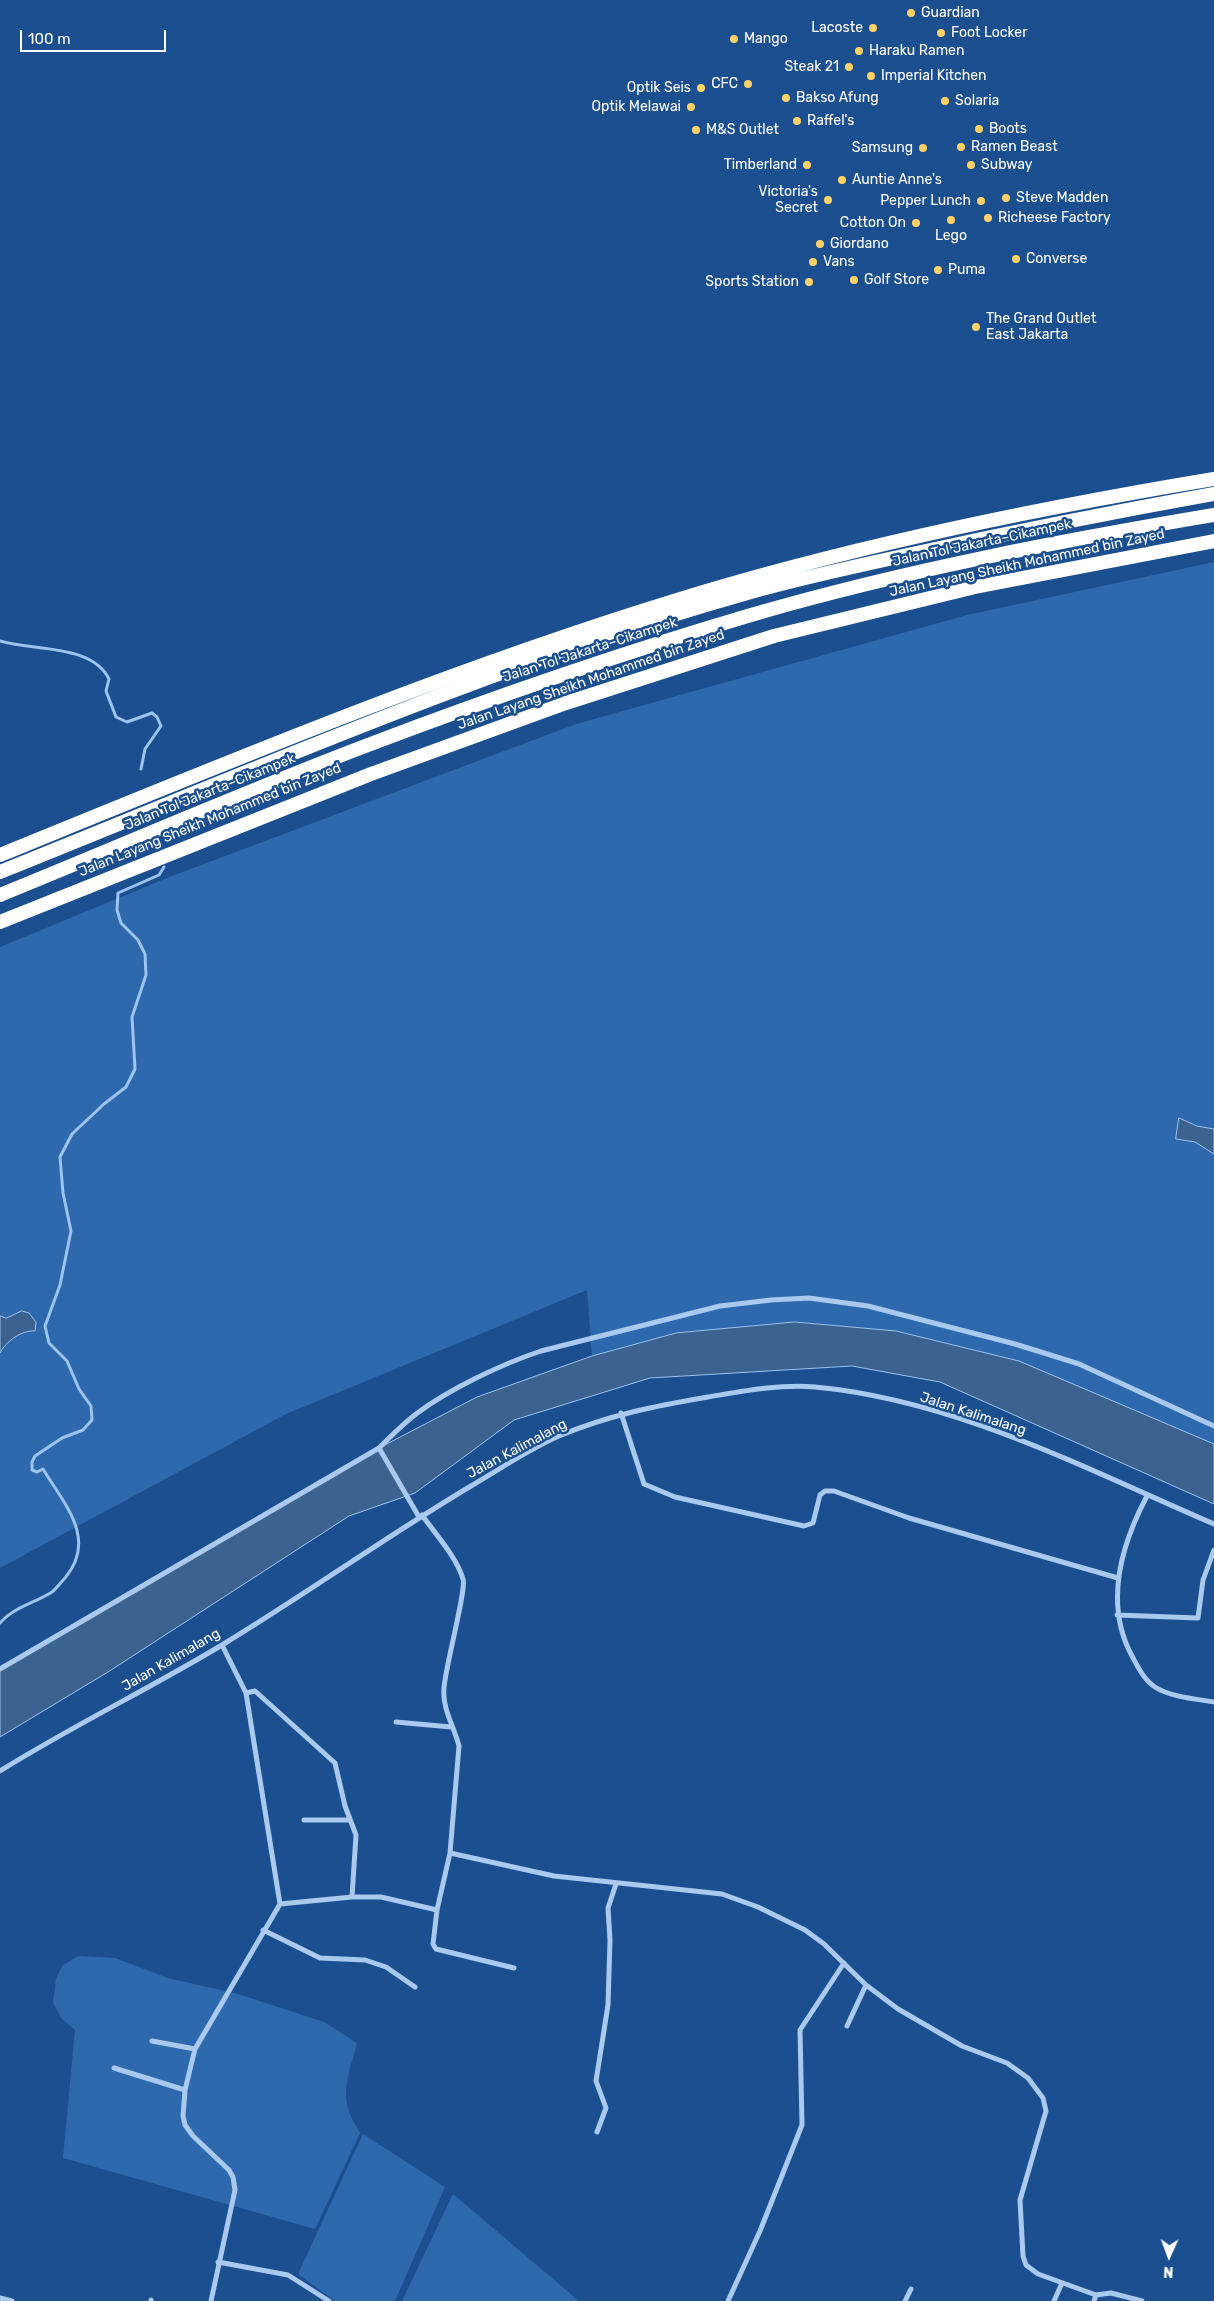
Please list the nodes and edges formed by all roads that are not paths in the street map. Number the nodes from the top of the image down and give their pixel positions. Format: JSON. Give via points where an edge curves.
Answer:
{"nodes":[{"id":1,"x":1214,"y":479,"type":"edge"},
{"id":2,"x":1214,"y":494,"type":"edge"},
{"id":3,"x":1214,"y":515,"type":"edge"},
{"id":4,"x":1214,"y":541,"type":"edge"},
{"id":5,"x":0,"y":855,"type":"edge"},
{"id":6,"x":0,"y":872,"type":"edge"},
{"id":7,"x":0,"y":895,"type":"edge"},
{"id":8,"x":0,"y":922,"type":"edge"},
{"id":9,"x":621,"y":1413,"type":"junction"},
{"id":10,"x":1214,"y":1426,"type":"edge"},
{"id":11,"x":379,"y":1448,"type":"junction"},
{"id":12,"x":1148,"y":1496,"type":"junction"},
{"id":13,"x":421,"y":1516,"type":"junction"},
{"id":14,"x":1214,"y":1524,"type":"edge"},
{"id":15,"x":1214,"y":1550,"type":"edge"},
{"id":16,"x":1118,"y":1578,"type":"junction"},
{"id":17,"x":1117,"y":1615,"type":"junction"},
{"id":18,"x":222,"y":1645,"type":"junction"},
{"id":19,"x":0,"y":1669,"type":"edge"},
{"id":20,"x":246,"y":1693,"type":"junction"},
{"id":21,"x":1214,"y":1702,"type":"edge"},
{"id":22,"x":396,"y":1722,"type":"dead end"},
{"id":23,"x":451,"y":1728,"type":"junction"},
{"id":24,"x":0,"y":1771,"type":"edge"},
{"id":25,"x":304,"y":1820,"type":"dead end"},
{"id":26,"x":350,"y":1820,"type":"junction"},
{"id":27,"x":450,"y":1852,"type":"junction"},
{"id":28,"x":616,"y":1884,"type":"junction"},
{"id":29,"x":352,"y":1897,"type":"junction"},
{"id":30,"x":280,"y":1904,"type":"junction"},
{"id":31,"x":437,"y":1910,"type":"junction"},
{"id":32,"x":263,"y":1930,"type":"junction"},
{"id":33,"x":844,"y":1963,"type":"junction"},
{"id":34,"x":514,"y":1968,"type":"dead end"},
{"id":35,"x":866,"y":1984,"type":"junction"},
{"id":36,"x":415,"y":1987,"type":"dead end"},
{"id":37,"x":847,"y":2026,"type":"dead end"},
{"id":38,"x":152,"y":2041,"type":"dead end"},
{"id":39,"x":195,"y":2049,"type":"junction"},
{"id":40,"x":114,"y":2068,"type":"dead end"},
{"id":41,"x":185,"y":2090,"type":"junction"},
{"id":42,"x":597,"y":2132,"type":"dead end"},
{"id":43,"x":218,"y":2262,"type":"junction"},
{"id":44,"x":1062,"y":2283,"type":"junction"},
{"id":45,"x":911,"y":2289,"type":"dead end"},
{"id":46,"x":1096,"y":2295,"type":"junction"},
{"id":47,"x":0,"y":2298,"type":"edge"},
{"id":48,"x":12,"y":2301,"type":"edge"},
{"id":49,"x":211,"y":2301,"type":"edge"},
{"id":50,"x":329,"y":2301,"type":"edge"},
{"id":51,"x":728,"y":2301,"type":"edge"},
{"id":52,"x":905,"y":2301,"type":"edge"},
{"id":53,"x":1054,"y":2301,"type":"edge"},
{"id":54,"x":1094,"y":2301,"type":"edge"},
{"id":55,"x":1142,"y":2301,"type":"edge"}],
"edges":[{"from":1,"to":5,"type":"highway","via":[[994,520],[846,552],[678,599],[510,655],[356,712]]},
{"from":2,"to":6,"type":"highway","name":"Jalan Tol Jakarta–Cikampek","via":[[828,571],[686,611],[420,703]]},
{"from":3,"to":7,"type":"highway","name":"Jalan Tol Jakarta–Cikampek","via":[[1021,550],[866,584],[715,626],[383,739]]},
{"from":4,"to":8,"type":"highway","name":"Jalan Layang Sheikh Mohammed bin Zayed","via":[[975,587],[774,636],[566,703],[370,774]]},
{"from":9,"to":12,"type":"street","name":"Jalan Kalimalang","via":[[764,1388],[812,1387],[859,1393],[941,1412],[1020,1441]]},
{"from":9,"to":13,"type":"street","name":"Jalan Kalimalang","via":[[557,1437]]},
{"from":9,"to":16,"type":"street","via":[[644,1484],[675,1497],[804,1526],[813,1523],[820,1495],[834,1491],[909,1518]]},
{"from":10,"to":11,"type":"street","via":[[1060,1358],[1016,1344],[868,1306],[809,1298],[720,1306],[528,1356],[434,1401]]},
{"from":11,"to":13,"type":"street"},
{"from":11,"to":19,"type":"street"},
{"from":12,"to":14,"type":"street","name":"Jalan Kalimalang"},
{"from":12,"to":16,"type":"street","via":[[1128,1536]]},
{"from":13,"to":18,"type":"street","name":"Jalan Kalimalang"},
{"from":13,"to":23,"type":"street","via":[[464,1579],[444,1686]]},
{"from":15,"to":17,"type":"street","via":[[1203,1580],[1198,1618]]},
{"from":16,"to":17,"type":"street"},
{"from":17,"to":21,"type":"street","via":[[1126,1645],[1150,1684],[1172,1693]]},
{"from":18,"to":20,"type":"street"},
{"from":18,"to":24,"type":"street","name":"Jalan Kalimalang"},
{"from":20,"to":26,"type":"street","via":[[255,1691],[336,1763]]},
{"from":20,"to":30,"type":"street"},
{"from":22,"to":23,"type":"street"},
{"from":23,"to":27,"type":"street","via":[[459,1746]]},
{"from":25,"to":26,"type":"street"},
{"from":26,"to":29,"type":"street","via":[[356,1835]]},
{"from":27,"to":28,"type":"street","via":[[554,1876]]},
{"from":27,"to":31,"type":"street"},
{"from":28,"to":33,"type":"street","via":[[722,1894],[758,1907],[804,1930]]},
{"from":28,"to":42,"type":"street","via":[[608,1908],[608,2006],[596,2081],[606,2108]]},
{"from":29,"to":30,"type":"street"},
{"from":29,"to":31,"type":"street","via":[[388,1898]]},
{"from":30,"to":32,"type":"street"},
{"from":31,"to":34,"type":"street","via":[[433,1944],[436,1949]]},
{"from":32,"to":36,"type":"street","via":[[320,1958],[364,1960],[386,1967]]},
{"from":32,"to":39,"type":"street"},
{"from":33,"to":35,"type":"street"},
{"from":33,"to":51,"type":"street","via":[[800,2030],[802,2125]]},
{"from":35,"to":37,"type":"street"},
{"from":35,"to":44,"type":"street","via":[[898,2009],[962,2046],[1007,2063],[1028,2078],[1043,2098],[1046,2111],[1041,2134],[1032,2154],[1020,2200],[1020,2241],[1026,2265],[1031,2270]]},
{"from":38,"to":39,"type":"street"},
{"from":39,"to":41,"type":"street"},
{"from":40,"to":41,"type":"street"},
{"from":41,"to":43,"type":"street","via":[[185,2126],[233,2177],[234,2190]]},
{"from":43,"to":49,"type":"street"},
{"from":43,"to":50,"type":"street","via":[[288,2276]]},
{"from":44,"to":46,"type":"street"},
{"from":44,"to":53,"type":"street"},
{"from":45,"to":52,"type":"street"},
{"from":46,"to":54,"type":"street"},
{"from":46,"to":55,"type":"street","via":[[1110,2293]]},
{"from":47,"to":48,"type":"street"}]}
